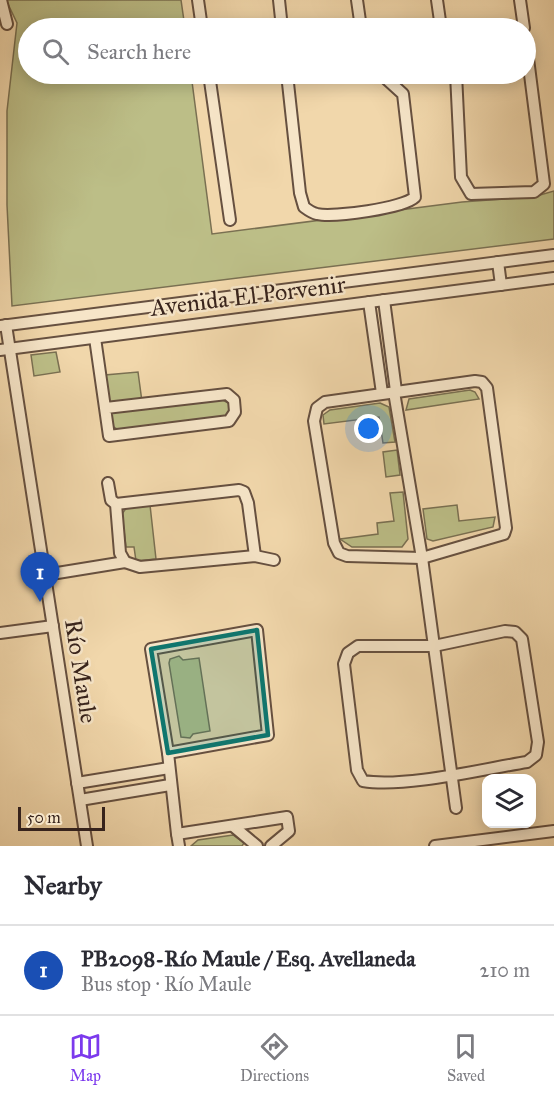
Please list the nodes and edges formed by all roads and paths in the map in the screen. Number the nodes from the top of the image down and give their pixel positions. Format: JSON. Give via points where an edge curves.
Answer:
{"nodes":[{"id":1,"x":1,"y":0,"type":"edge"},
{"id":2,"x":198,"y":0,"type":"edge"},
{"id":3,"x":279,"y":0,"type":"edge"},
{"id":4,"x":357,"y":0,"type":"edge"},
{"id":5,"x":437,"y":0,"type":"edge"},
{"id":6,"x":520,"y":0,"type":"edge"},
{"id":7,"x":201,"y":18,"type":"edge"},
{"id":8,"x":281,"y":18,"type":"edge"},
{"id":9,"x":360,"y":18,"type":"edge"},
{"id":10,"x":440,"y":18,"type":"edge"},
{"id":11,"x":523,"y":18,"type":"edge"},
{"id":12,"x":7,"y":24,"type":"dead end"},
{"id":13,"x":210,"y":84,"type":"edge"},
{"id":14,"x":288,"y":84,"type":"edge"},
{"id":15,"x":392,"y":84,"type":"edge"},
{"id":16,"x":456,"y":84,"type":"edge"},
{"id":17,"x":531,"y":84,"type":"edge"},
{"id":18,"x":230,"y":220,"type":"dead end"},
{"id":19,"x":554,"y":255,"type":"edge"},
{"id":20,"x":498,"y":262,"type":"junction"},
{"id":21,"x":554,"y":278,"type":"edge"},
{"id":22,"x":501,"y":285,"type":"junction"},
{"id":23,"x":384,"y":300,"type":"junction"},
{"id":24,"x":369,"y":302,"type":"junction"},
{"id":25,"x":3,"y":326,"type":"edge"},
{"id":26,"x":95,"y":338,"type":"junction"},
{"id":27,"x":5,"y":349,"type":"edge"},
{"id":28,"x":395,"y":392,"type":"junction"},
{"id":29,"x":382,"y":393,"type":"junction"},
{"id":30,"x":106,"y":408,"type":"junction"},
{"id":31,"x":108,"y":483,"type":"dead end"},
{"id":32,"x":116,"y":504,"type":"junction"},
{"id":33,"x":255,"y":556,"type":"junction"},
{"id":34,"x":422,"y":558,"type":"junction"},
{"id":35,"x":274,"y":560,"type":"dead end"},
{"id":36,"x":124,"y":562,"type":"junction"},
{"id":37,"x":45,"y":575,"type":"junction"},
{"id":38,"x":53,"y":626,"type":"junction"},
{"id":39,"x":0,"y":633,"type":"edge"},
{"id":40,"x":434,"y":646,"type":"junction"},
{"id":41,"x":168,"y":753,"type":"junction"},
{"id":42,"x":169,"y":768,"type":"junction"},
{"id":43,"x":453,"y":774,"type":"junction"},
{"id":44,"x":77,"y":783,"type":"junction"},
{"id":45,"x":170,"y":785,"type":"junction"},
{"id":46,"x":80,"y":800,"type":"junction"},
{"id":47,"x":456,"y":808,"type":"dead end"},
{"id":48,"x":233,"y":826,"type":"junction"},
{"id":49,"x":554,"y":831,"type":"edge"},
{"id":50,"x":177,"y":834,"type":"junction"},
{"id":51,"x":87,"y":846,"type":"edge"},
{"id":52,"x":179,"y":846,"type":"edge"},
{"id":53,"x":257,"y":846,"type":"edge"},
{"id":54,"x":271,"y":846,"type":"edge"},
{"id":55,"x":435,"y":846,"type":"edge"}],
"edges":[{"from":1,"to":12,"type":"street"},
{"from":2,"to":7,"type":"street"},
{"from":3,"to":8,"type":"street"},
{"from":4,"to":9,"type":"street"},
{"from":5,"to":10,"type":"street"},
{"from":6,"to":11,"type":"street"},
{"from":13,"to":18,"type":"street"},
{"from":14,"to":15,"type":"street","via":[[304,207],[316,214],[333,215],[404,204],[416,197],[403,94]]},
{"from":16,"to":17,"type":"street","via":[[461,177],[471,194],[534,192],[544,184]]},
{"from":19,"to":20,"type":"street","name":"Avenida El Porvenir"},
{"from":20,"to":22,"type":"street"},
{"from":20,"to":25,"type":"street","name":"Avenida El Porvenir"},
{"from":21,"to":22,"type":"street","name":"Avenida El Porvenir"},
{"from":22,"to":23,"type":"street","name":"Avenida El Porvenir"},
{"from":23,"to":24,"type":"street","name":"Avenida El Porvenir"},
{"from":23,"to":28,"type":"street"},
{"from":24,"to":26,"type":"street","name":"Avenida El Porvenir"},
{"from":24,"to":29,"type":"street"},
{"from":25,"to":27,"type":"street","name":"Río Maule"},
{"from":26,"to":27,"type":"street","name":"Avenida El Porvenir"},
{"from":26,"to":30,"type":"street"},
{"from":27,"to":37,"type":"street","name":"Río Maule"},
{"from":28,"to":29,"type":"street"},
{"from":28,"to":34,"type":"street"},
{"from":28,"to":34,"type":"street","via":[[475,381],[487,388],[504,534]]},
{"from":29,"to":34,"type":"street","via":[[326,402],[317,408],[314,421],[334,543],[339,553],[347,556]]},
{"from":30,"to":30,"type":"street","via":[[109,436],[229,421],[235,412],[234,400],[227,394]]},
{"from":31,"to":32,"type":"street","via":[[111,500]]},
{"from":32,"to":33,"type":"street","via":[[239,490],[249,503]]},
{"from":32,"to":36,"type":"street"},
{"from":33,"to":35,"type":"street"},
{"from":33,"to":36,"type":"street","via":[[140,567]]},
{"from":34,"to":40,"type":"street"},
{"from":36,"to":37,"type":"street"},
{"from":37,"to":38,"type":"street","name":"Río Maule"},
{"from":38,"to":39,"type":"street"},
{"from":38,"to":44,"type":"street","name":"Río Maule"},
{"from":40,"to":43,"type":"street"},
{"from":40,"to":43,"type":"street","via":[[515,632],[522,639],[538,742],[536,755],[527,762]]},
{"from":40,"to":43,"type":"street","via":[[358,646],[348,653],[344,664],[357,770],[363,781],[378,783]]},
{"from":41,"to":41,"type":"street","via":[[152,649],[257,630],[268,735]]},
{"from":41,"to":42,"type":"street"},
{"from":42,"to":44,"type":"street"},
{"from":42,"to":45,"type":"street"},
{"from":43,"to":47,"type":"street"},
{"from":44,"to":46,"type":"street","name":"Río Maule"},
{"from":45,"to":46,"type":"street"},
{"from":45,"to":50,"type":"street"},
{"from":46,"to":51,"type":"street","name":"Río Maule"},
{"from":48,"to":50,"type":"street"},
{"from":48,"to":53,"type":"street"},
{"from":48,"to":54,"type":"street","via":[[287,817],[289,831]]},
{"from":49,"to":55,"type":"street"},
{"from":50,"to":52,"type":"street"}]}
